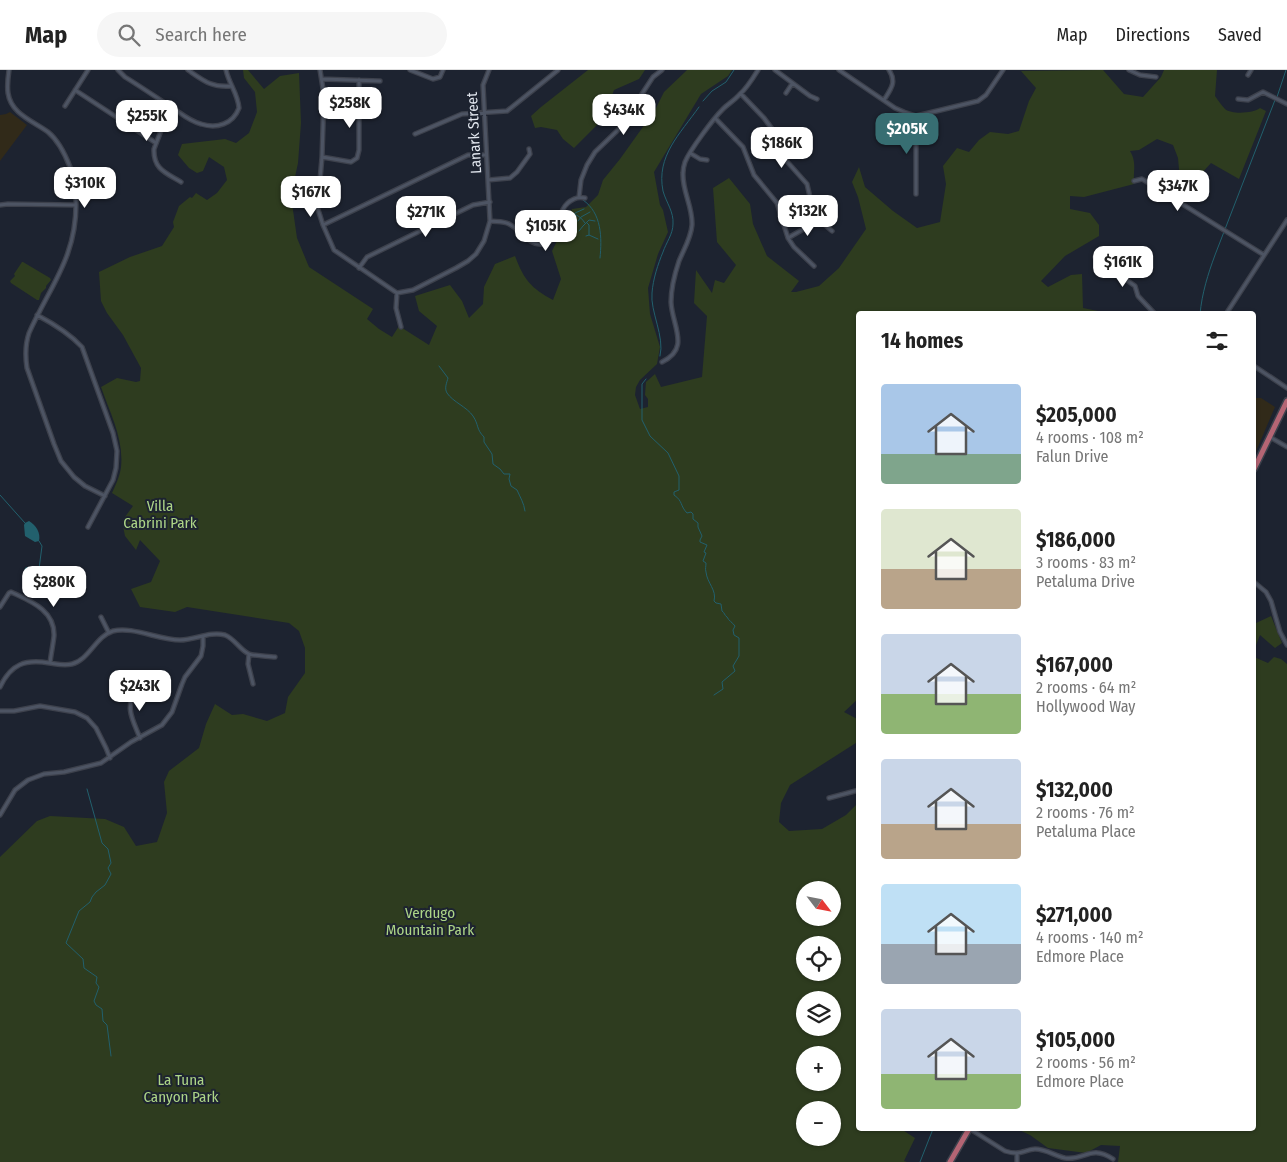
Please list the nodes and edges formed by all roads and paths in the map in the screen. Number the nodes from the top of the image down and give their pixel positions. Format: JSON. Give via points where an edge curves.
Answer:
{"nodes":[{"id":1,"x":8,"y":70,"type":"edge"},
{"id":2,"x":88,"y":70,"type":"edge"},
{"id":3,"x":118,"y":70,"type":"edge"},
{"id":4,"x":188,"y":70,"type":"edge"},
{"id":5,"x":226,"y":70,"type":"edge"},
{"id":6,"x":320,"y":70,"type":"edge"},
{"id":7,"x":410,"y":70,"type":"edge"},
{"id":8,"x":443,"y":70,"type":"edge"},
{"id":9,"x":489,"y":70,"type":"edge"},
{"id":10,"x":558,"y":70,"type":"edge"},
{"id":11,"x":662,"y":70,"type":"edge"},
{"id":12,"x":758,"y":70,"type":"edge"},
{"id":13,"x":775,"y":70,"type":"edge"},
{"id":14,"x":839,"y":70,"type":"edge"},
{"id":15,"x":889,"y":70,"type":"edge"},
{"id":16,"x":1003,"y":70,"type":"edge"},
{"id":17,"x":1129,"y":70,"type":"edge"},
{"id":18,"x":1251,"y":70,"type":"edge"},
{"id":19,"x":1248,"y":75,"type":"dead end"},
{"id":20,"x":1156,"y":77,"type":"dead end"},
{"id":21,"x":322,"y":79,"type":"junction"},
{"id":22,"x":359,"y":80,"type":"junction"},
{"id":23,"x":380,"y":81,"type":"dead end"},
{"id":24,"x":792,"y":84,"type":"junction"},
{"id":25,"x":232,"y":86,"type":"junction"},
{"id":26,"x":75,"y":90,"type":"junction"},
{"id":27,"x":786,"y":93,"type":"dead end"},
{"id":28,"x":741,"y":94,"type":"junction"},
{"id":29,"x":817,"y":99,"type":"dead end"},
{"id":30,"x":1238,"y":99,"type":"dead end"},
{"id":31,"x":884,"y":100,"type":"junction"},
{"id":32,"x":1287,"y":104,"type":"edge"},
{"id":33,"x":65,"y":106,"type":"dead end"},
{"id":34,"x":170,"y":107,"type":"junction"},
{"id":35,"x":484,"y":112,"type":"junction"},
{"id":36,"x":916,"y":116,"type":"junction"},
{"id":37,"x":715,"y":118,"type":"junction"},
{"id":38,"x":415,"y":134,"type":"dead end"},
{"id":39,"x":156,"y":143,"type":"junction"},
{"id":40,"x":529,"y":148,"type":"dead end"},
{"id":41,"x":690,"y":153,"type":"junction"},
{"id":42,"x":486,"y":154,"type":"junction"},
{"id":43,"x":322,"y":157,"type":"junction"},
{"id":44,"x":707,"y":160,"type":"dead end"},
{"id":45,"x":488,"y":180,"type":"junction"},
{"id":46,"x":1134,"y":181,"type":"dead end"},
{"id":47,"x":181,"y":182,"type":"dead end"},
{"id":48,"x":916,"y":194,"type":"dead end"},
{"id":49,"x":579,"y":197,"type":"junction"},
{"id":50,"x":585,"y":198,"type":"dead end"},
{"id":51,"x":490,"y":202,"type":"junction"},
{"id":52,"x":0,"y":205,"type":"edge"},
{"id":53,"x":76,"y":206,"type":"junction"},
{"id":54,"x":818,"y":220,"type":"junction"},
{"id":55,"x":1287,"y":220,"type":"edge"},
{"id":56,"x":490,"y":221,"type":"junction"},
{"id":57,"x":323,"y":225,"type":"junction"},
{"id":58,"x":832,"y":231,"type":"dead end"},
{"id":59,"x":788,"y":238,"type":"junction"},
{"id":60,"x":1264,"y":255,"type":"junction"},
{"id":61,"x":1095,"y":258,"type":"dead end"},
{"id":62,"x":814,"y":266,"type":"dead end"},
{"id":63,"x":359,"y":268,"type":"junction"},
{"id":64,"x":397,"y":292,"type":"junction"},
{"id":65,"x":1152,"y":311,"type":"edge"},
{"id":66,"x":1228,"y":311,"type":"edge"},
{"id":67,"x":37,"y":315,"type":"junction"},
{"id":68,"x":401,"y":327,"type":"dead end"},
{"id":69,"x":662,"y":362,"type":"dead end"},
{"id":70,"x":1256,"y":367,"type":"edge"},
{"id":71,"x":1287,"y":388,"type":"edge"},
{"id":72,"x":1287,"y":401,"type":"edge"},
{"id":73,"x":1270,"y":436,"type":"junction"},
{"id":74,"x":1287,"y":447,"type":"edge"},
{"id":75,"x":1256,"y":465,"type":"edge"},
{"id":76,"x":105,"y":496,"type":"junction"},
{"id":77,"x":88,"y":527,"type":"dead end"},
{"id":78,"x":1256,"y":584,"type":"edge"},
{"id":79,"x":0,"y":607,"type":"edge"},
{"id":80,"x":101,"y":617,"type":"dead end"},
{"id":81,"x":109,"y":633,"type":"junction"},
{"id":82,"x":203,"y":636,"type":"junction"},
{"id":83,"x":1287,"y":645,"type":"edge"},
{"id":84,"x":249,"y":654,"type":"junction"},
{"id":85,"x":275,"y":657,"type":"dead end"},
{"id":86,"x":50,"y":663,"type":"junction"},
{"id":87,"x":253,"y":684,"type":"dead end"},
{"id":88,"x":0,"y":687,"type":"edge"},
{"id":89,"x":134,"y":687,"type":"dead end"},
{"id":90,"x":0,"y":710,"type":"edge"},
{"id":91,"x":140,"y":738,"type":"junction"},
{"id":92,"x":110,"y":758,"type":"junction"},
{"id":93,"x":856,"y":791,"type":"edge"},
{"id":94,"x":829,"y":798,"type":"dead end"},
{"id":95,"x":0,"y":815,"type":"edge"},
{"id":96,"x":968,"y":1131,"type":"edge"},
{"id":97,"x":972,"y":1131,"type":"edge"},
{"id":98,"x":1017,"y":1153,"type":"junction"},
{"id":99,"x":1113,"y":1159,"type":"dead end"},
{"id":100,"x":950,"y":1162,"type":"edge"},
{"id":101,"x":1017,"y":1162,"type":"edge"}],
"edges":[{"from":1,"to":53,"type":"street","via":[[8,93],[14,108],[48,133],[65,154],[74,182]]},
{"from":2,"to":26,"type":"street"},
{"from":3,"to":34,"type":"street"},
{"from":4,"to":25,"type":"street","via":[[208,84]]},
{"from":5,"to":25,"type":"street"},
{"from":6,"to":21,"type":"street"},
{"from":7,"to":8,"type":"street","via":[[433,79],[440,77]]},
{"from":9,"to":35,"type":"street","name":"Lanark Street","via":[[483,85]]},
{"from":10,"to":35,"type":"street","via":[[507,111]]},
{"from":11,"to":49,"type":"street","via":[[653,77],[619,129],[586,165]]},
{"from":12,"to":28,"type":"street"},
{"from":13,"to":24,"type":"street"},
{"from":14,"to":31,"type":"street"},
{"from":15,"to":31,"type":"street","via":[[894,79]]},
{"from":16,"to":36,"type":"street","via":[[978,101]]},
{"from":17,"to":20,"type":"street"},
{"from":18,"to":19,"type":"street"},
{"from":21,"to":22,"type":"street"},
{"from":21,"to":43,"type":"street"},
{"from":22,"to":23,"type":"street"},
{"from":22,"to":43,"type":"street","via":[[358,158],[351,162]]},
{"from":24,"to":27,"type":"street"},
{"from":24,"to":29,"type":"street"},
{"from":25,"to":34,"type":"street","via":[[239,108],[227,124],[202,125]]},
{"from":26,"to":33,"type":"street"},
{"from":26,"to":39,"type":"street"},
{"from":28,"to":37,"type":"street"},
{"from":28,"to":54,"type":"street","via":[[764,118],[775,133],[783,157],[807,184]]},
{"from":30,"to":32,"type":"street","via":[[1248,100],[1263,92]]},
{"from":31,"to":36,"type":"street"},
{"from":34,"to":39,"type":"street"},
{"from":35,"to":38,"type":"street","via":[[462,114]]},
{"from":35,"to":42,"type":"street","name":"Lanark Street"},
{"from":36,"to":48,"type":"street"},
{"from":37,"to":41,"type":"street"},
{"from":37,"to":59,"type":"street","via":[[743,147],[754,175],[777,203]]},
{"from":39,"to":47,"type":"street","via":[[154,155],[158,167]]},
{"from":40,"to":45,"type":"street","via":[[530,154],[510,178]]},
{"from":41,"to":44,"type":"street"},
{"from":41,"to":69,"type":"street","via":[[685,162],[683,180],[692,213],[692,227],[678,263],[671,304],[678,341],[675,353]]},
{"from":42,"to":45,"type":"street","name":"Lanark Street"},
{"from":42,"to":57,"type":"street","via":[[468,155]]},
{"from":43,"to":57,"type":"street","via":[[314,200]]},
{"from":45,"to":51,"type":"street","name":"Lanark Street"},
{"from":46,"to":60,"type":"street","via":[[1142,179]]},
{"from":49,"to":50,"type":"street"},
{"from":49,"to":56,"type":"street","via":[[563,206],[555,235],[545,244],[533,242],[509,224]]},
{"from":51,"to":56,"type":"street","name":"Lanark Street"},
{"from":51,"to":63,"type":"street","via":[[473,205],[368,257]]},
{"from":52,"to":53,"type":"street"},
{"from":53,"to":67,"type":"street","via":[[68,255]]},
{"from":54,"to":58,"type":"street"},
{"from":54,"to":59,"type":"street"},
{"from":55,"to":60,"type":"street"},
{"from":56,"to":64,"type":"street","name":"Lanark Street","via":[[476,254],[413,290]]},
{"from":57,"to":63,"type":"street","via":[[334,250]]},
{"from":59,"to":62,"type":"street"},
{"from":60,"to":66,"type":"street"},
{"from":61,"to":65,"type":"street","via":[[1135,286],[1138,296]]},
{"from":63,"to":64,"type":"street"},
{"from":64,"to":68,"type":"street","via":[[396,308]]},
{"from":67,"to":76,"type":"street","via":[[25,354],[32,385],[54,444],[61,461],[74,478]]},
{"from":67,"to":76,"type":"street","via":[[66,332],[82,347],[117,451],[116,468]]},
{"from":70,"to":71,"type":"street"},
{"from":72,"to":73,"type":"main road"},
{"from":73,"to":74,"type":"street"},
{"from":73,"to":75,"type":"main road"},
{"from":76,"to":77,"type":"street"},
{"from":78,"to":83,"type":"street","via":[[1266,592]]},
{"from":79,"to":86,"type":"street","via":[[12,592],[45,611],[54,637]]},
{"from":80,"to":81,"type":"street"},
{"from":81,"to":82,"type":"street","via":[[129,630],[181,640]]},
{"from":81,"to":86,"type":"street","via":[[80,660],[70,665]]},
{"from":82,"to":84,"type":"street","via":[[227,636]]},
{"from":82,"to":91,"type":"street","via":[[201,656],[185,677],[172,712],[162,725]]},
{"from":84,"to":85,"type":"street"},
{"from":84,"to":87,"type":"street"},
{"from":86,"to":88,"type":"street","via":[[31,661],[18,665]]},
{"from":89,"to":91,"type":"street","via":[[129,706]]},
{"from":90,"to":92,"type":"street","via":[[40,706],[75,712],[96,728]]},
{"from":91,"to":92,"type":"street"},
{"from":92,"to":95,"type":"street","via":[[86,768],[44,774],[28,780],[15,790]]},
{"from":93,"to":94,"type":"street"},
{"from":96,"to":100,"type":"main road"},
{"from":97,"to":98,"type":"street","via":[[1005,1151]]},
{"from":98,"to":99,"type":"street","via":[[1040,1149],[1065,1158],[1099,1152]]},
{"from":98,"to":101,"type":"street"}]}
